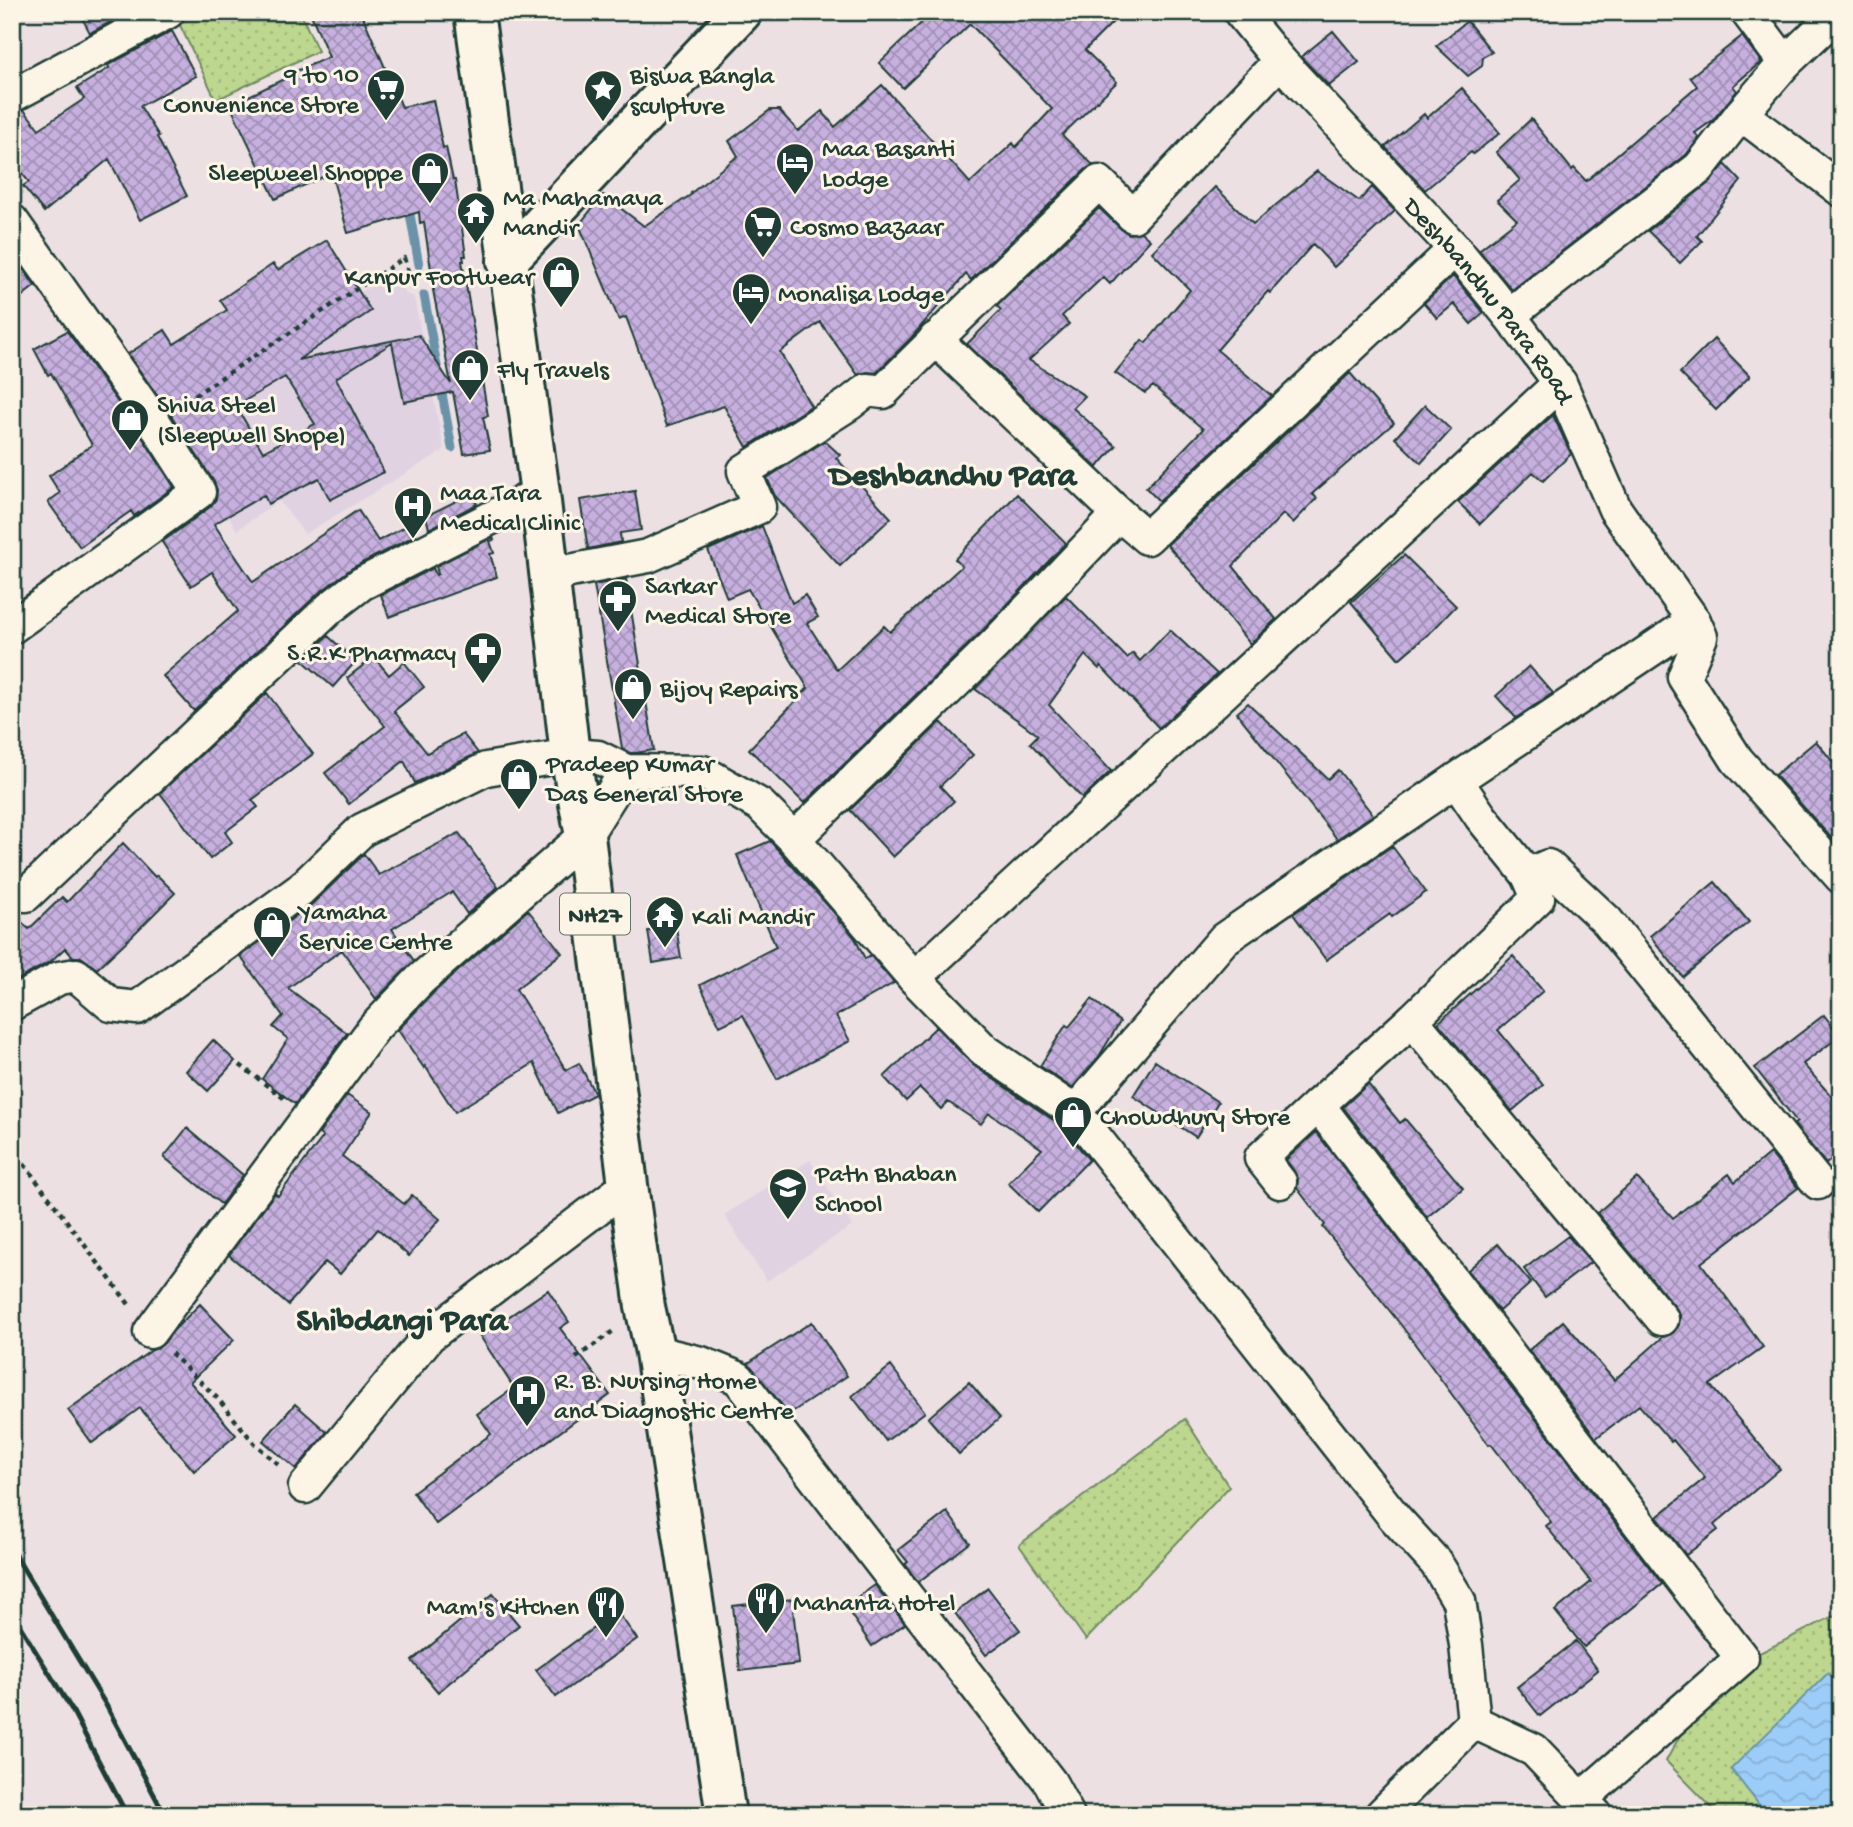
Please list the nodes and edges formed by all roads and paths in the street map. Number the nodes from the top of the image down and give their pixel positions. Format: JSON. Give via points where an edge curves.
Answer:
{"nodes":[{"id":1,"x":168,"y":12,"type":"edge"},
{"id":2,"x":474,"y":12,"type":"edge"},
{"id":3,"x":742,"y":12,"type":"edge"},
{"id":4,"x":1240,"y":12,"type":"edge"},
{"id":5,"x":1747,"y":12,"type":"edge"},
{"id":6,"x":1839,"y":12,"type":"edge"},
{"id":7,"x":1280,"y":61,"type":"junction"},
{"id":8,"x":1785,"y":63,"type":"junction"},
{"id":9,"x":12,"y":96,"type":"edge"},
{"id":10,"x":1741,"y":114,"type":"junction"},
{"id":11,"x":1841,"y":190,"type":"edge"},
{"id":12,"x":12,"y":221,"type":"edge"},
{"id":13,"x":1455,"y":249,"type":"junction"},
{"id":14,"x":508,"y":261,"type":"junction"},
{"id":15,"x":413,"y":289,"type":"dead end"},
{"id":16,"x":1508,"y":316,"type":"junction"},
{"id":17,"x":935,"y":339,"type":"junction"},
{"id":18,"x":1560,"y":383,"type":"junction"},
{"id":19,"x":154,"y":422,"type":"junction"},
{"id":20,"x":540,"y":493,"type":"junction"},
{"id":21,"x":1119,"y":514,"type":"junction"},
{"id":22,"x":549,"y":575,"type":"junction"},
{"id":23,"x":1694,"y":621,"type":"junction"},
{"id":24,"x":12,"y":627,"type":"edge"},
{"id":25,"x":570,"y":755,"type":"junction"},
{"id":26,"x":626,"y":771,"type":"junction"},
{"id":27,"x":1456,"y":780,"type":"junction"},
{"id":28,"x":585,"y":835,"type":"junction"},
{"id":29,"x":794,"y":839,"type":"junction"},
{"id":30,"x":1528,"y":875,"type":"junction"},
{"id":31,"x":1841,"y":877,"type":"edge"},
{"id":32,"x":26,"y":895,"type":"dead end"},
{"id":33,"x":914,"y":978,"type":"junction"},
{"id":34,"x":12,"y":1004,"type":"edge"},
{"id":35,"x":1412,"y":1020,"type":"junction"},
{"id":36,"x":240,"y":1065,"type":"dead end"},
{"id":37,"x":1318,"y":1105,"type":"junction"},
{"id":38,"x":1075,"y":1112,"type":"junction"},
{"id":39,"x":308,"y":1116,"type":"junction"},
{"id":40,"x":12,"y":1148,"type":"edge"},
{"id":41,"x":1280,"y":1182,"type":"dead end"},
{"id":42,"x":1818,"y":1183,"type":"dead end"},
{"id":43,"x":628,"y":1185,"type":"junction"},
{"id":44,"x":645,"y":1307,"type":"junction"},
{"id":45,"x":1662,"y":1319,"type":"dead end"},
{"id":46,"x":150,"y":1332,"type":"junction"},
{"id":47,"x":655,"y":1352,"type":"junction"},
{"id":48,"x":576,"y":1358,"type":"dead end"},
{"id":49,"x":305,"y":1487,"type":"joint"},
{"id":50,"x":1474,"y":1722,"type":"junction"},
{"id":51,"x":1589,"y":1807,"type":"edge"},
{"id":52,"x":726,"y":1815,"type":"edge"},
{"id":53,"x":1068,"y":1815,"type":"edge"},
{"id":54,"x":1381,"y":1815,"type":"edge"}],
"edges":[{"from":1,"to":9,"type":"street"},
{"from":2,"to":14,"type":"main road","number":"NH27"},
{"from":3,"to":14,"type":"main road"},
{"from":4,"to":7,"type":"street","name":"Deshbandhu Para Road"},
{"from":5,"to":8,"type":"street"},
{"from":6,"to":8,"type":"street"},
{"from":7,"to":13,"type":"street","name":"Deshbandhu Para Road"},
{"from":7,"to":17,"type":"street","via":[[1133,216],[1098,182]]},
{"from":8,"to":10,"type":"street"},
{"from":10,"to":11,"type":"street"},
{"from":10,"to":16,"type":"street","via":[[1699,168]]},
{"from":12,"to":19,"type":"street"},
{"from":13,"to":16,"type":"street","name":"Deshbandhu Para Road"},
{"from":13,"to":21,"type":"street","via":[[1147,538]]},
{"from":14,"to":20,"type":"main road","number":"NH27"},
{"from":15,"to":19,"type":"path","via":[[404,258]]},
{"from":16,"to":18,"type":"street","name":"Deshbandhu Para Road"},
{"from":17,"to":21,"type":"street"},
{"from":17,"to":22,"type":"street","via":[[883,392],[867,390],[744,471],[759,507],[648,556]]},
{"from":18,"to":23,"type":"street","name":"Deshbandhu Para Road","via":[[1615,509]]},
{"from":18,"to":33,"type":"street"},
{"from":19,"to":24,"type":"street","via":[[199,492]]},
{"from":20,"to":22,"type":"main road","number":"NH27"},
{"from":20,"to":32,"type":"street","via":[[361,584],[330,608]]},
{"from":21,"to":29,"type":"street","via":[[994,645]]},
{"from":22,"to":25,"type":"main road","number":"NH27"},
{"from":23,"to":27,"type":"street"},
{"from":23,"to":31,"type":"street","via":[[1701,638],[1684,677],[1737,760]]},
{"from":25,"to":26,"type":"street","via":[[597,757]]},
{"from":25,"to":28,"type":"main road","number":"NH27"},
{"from":25,"to":34,"type":"street","via":[[486,769],[362,830],[300,890],[137,1008],[111,1005],[76,975],[59,978]]},
{"from":26,"to":28,"type":"street"},
{"from":26,"to":29,"type":"street","via":[[703,772],[760,805]]},
{"from":27,"to":30,"type":"street"},
{"from":27,"to":38,"type":"street","via":[[1224,939]]},
{"from":28,"to":39,"type":"street","via":[[421,979],[374,1028]]},
{"from":28,"to":43,"type":"main road","number":"NH27"},
{"from":29,"to":33,"type":"street"},
{"from":30,"to":35,"type":"street","via":[[1538,898]]},
{"from":30,"to":42,"type":"street","via":[[1548,866],[1607,921]]},
{"from":33,"to":38,"type":"street","via":[[984,1051]]},
{"from":35,"to":37,"type":"street"},
{"from":35,"to":45,"type":"street"},
{"from":36,"to":39,"type":"path"},
{"from":37,"to":41,"type":"street","via":[[1261,1158]]},
{"from":37,"to":51,"type":"street","via":[[1742,1658]]},
{"from":38,"to":50,"type":"street","via":[[1395,1518],[1436,1563],[1460,1601]]},
{"from":39,"to":46,"type":"street"},
{"from":40,"to":46,"type":"path"},
{"from":43,"to":44,"type":"main road","number":"NH27"},
{"from":43,"to":49,"type":"street","via":[[429,1336]]},
{"from":44,"to":47,"type":"main road","number":"NH27"},
{"from":44,"to":48,"type":"path"},
{"from":46,"to":49,"type":"path","via":[[218,1399],[255,1444]]},
{"from":47,"to":52,"type":"main road","number":"NH27"},
{"from":47,"to":53,"type":"street","via":[[738,1378],[1050,1782]]},
{"from":50,"to":51,"type":"street","via":[[1534,1750]]},
{"from":50,"to":54,"type":"street"}]}
